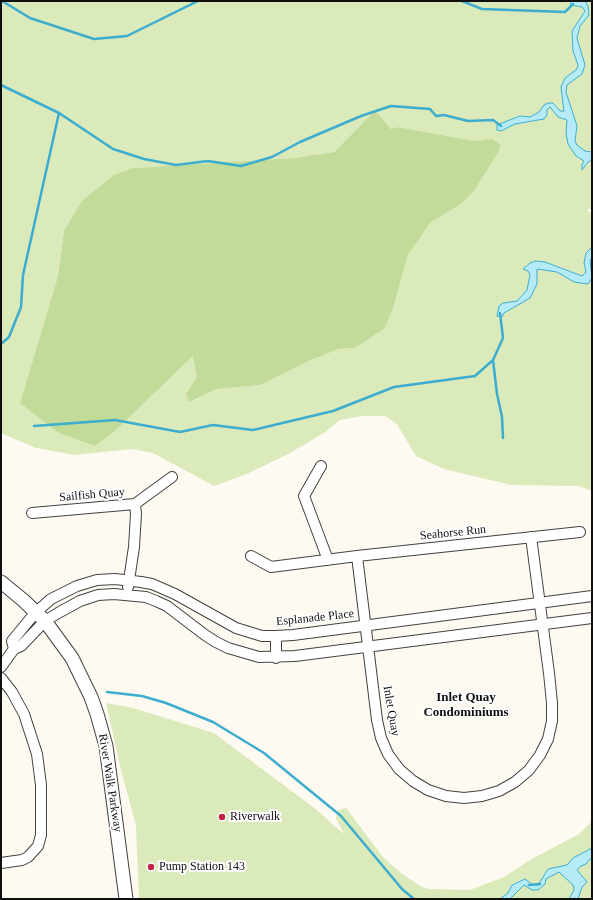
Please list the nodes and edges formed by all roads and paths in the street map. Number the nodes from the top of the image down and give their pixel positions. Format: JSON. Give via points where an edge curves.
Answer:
{"nodes":[{"id":1,"x":321,"y":466,"type":"dead end"},
{"id":2,"x":172,"y":477,"type":"dead end"},
{"id":3,"x":135,"y":504,"type":"junction"},
{"id":4,"x":32,"y":513,"type":"dead end"},
{"id":5,"x":580,"y":532,"type":"dead end"},
{"id":6,"x":531,"y":537,"type":"junction"},
{"id":7,"x":251,"y":556,"type":"dead end"},
{"id":8,"x":357,"y":556,"type":"junction"},
{"id":9,"x":328,"y":560,"type":"junction"},
{"id":10,"x":130,"y":580,"type":"junction"},
{"id":11,"x":1,"y":582,"type":"edge"},
{"id":12,"x":126,"y":594,"type":"junction"},
{"id":13,"x":592,"y":596,"type":"edge"},
{"id":14,"x":540,"y":603,"type":"junction"},
{"id":15,"x":40,"y":617,"type":"junction"},
{"id":16,"x":592,"y":618,"type":"edge"},
{"id":17,"x":543,"y":624,"type":"junction"},
{"id":18,"x":366,"y":626,"type":"junction"},
{"id":19,"x":276,"y":636,"type":"junction"},
{"id":20,"x":368,"y":647,"type":"junction"},
{"id":21,"x":276,"y":658,"type":"junction"},
{"id":22,"x":1,"y":667,"type":"edge"},
{"id":23,"x":1,"y":678,"type":"edge"},
{"id":24,"x":1,"y":864,"type":"edge"},
{"id":25,"x":126,"y":899,"type":"edge"}],
"edges":[{"from":1,"to":9,"type":"street","via":[[304,496]]},
{"from":2,"to":3,"type":"street"},
{"from":3,"to":4,"type":"street","name":"Sailfish Quay"},
{"from":3,"to":10,"type":"street","name":"Sailfish Quay"},
{"from":5,"to":6,"type":"street","name":"Seahorse Run"},
{"from":6,"to":8,"type":"street","name":"Seahorse Run"},
{"from":6,"to":14,"type":"street","name":"Inlet Quay"},
{"from":7,"to":9,"type":"street","name":"Seahorse Run","via":[[272,567]]},
{"from":8,"to":9,"type":"street","name":"Seahorse Run"},
{"from":8,"to":18,"type":"street","name":"Inlet Quay"},
{"from":10,"to":12,"type":"street","name":"Sailfish Quay"},
{"from":10,"to":15,"type":"street","name":"Esplanade Place","via":[[97,580],[77,586],[51,599]]},
{"from":10,"to":19,"type":"street","name":"Esplanade Place","via":[[152,584],[175,594],[236,628],[262,636]]},
{"from":11,"to":15,"type":"street","name":"River Walk Parkway"},
{"from":12,"to":15,"type":"street","via":[[98,595]]},
{"from":12,"to":21,"type":"street","via":[[167,606],[205,635],[228,648],[259,657]]},
{"from":13,"to":14,"type":"street","name":"Esplanade Place"},
{"from":14,"to":17,"type":"street","name":"Inlet Quay"},
{"from":14,"to":18,"type":"street","name":"Esplanade Place"},
{"from":15,"to":22,"type":"street","via":[[20,646],[14,649]]},
{"from":15,"to":25,"type":"street","name":"River Walk Parkway","via":[[76,665],[101,726],[107,753]]},
{"from":16,"to":17,"type":"street"},
{"from":17,"to":20,"type":"street"},
{"from":17,"to":20,"type":"street","name":"Inlet Quay","via":[[552,703],[548,739],[540,756],[515,782],[499,791],[482,796],[446,796],[428,790],[399,769],[381,738]]},
{"from":18,"to":19,"type":"street","name":"Esplanade Place"},
{"from":18,"to":20,"type":"street","name":"Inlet Quay"},
{"from":19,"to":21,"type":"street"},
{"from":20,"to":21,"type":"street"},
{"from":23,"to":24,"type":"street","via":[[24,714],[37,754],[41,785],[41,835],[38,846],[28,857]]}]}
